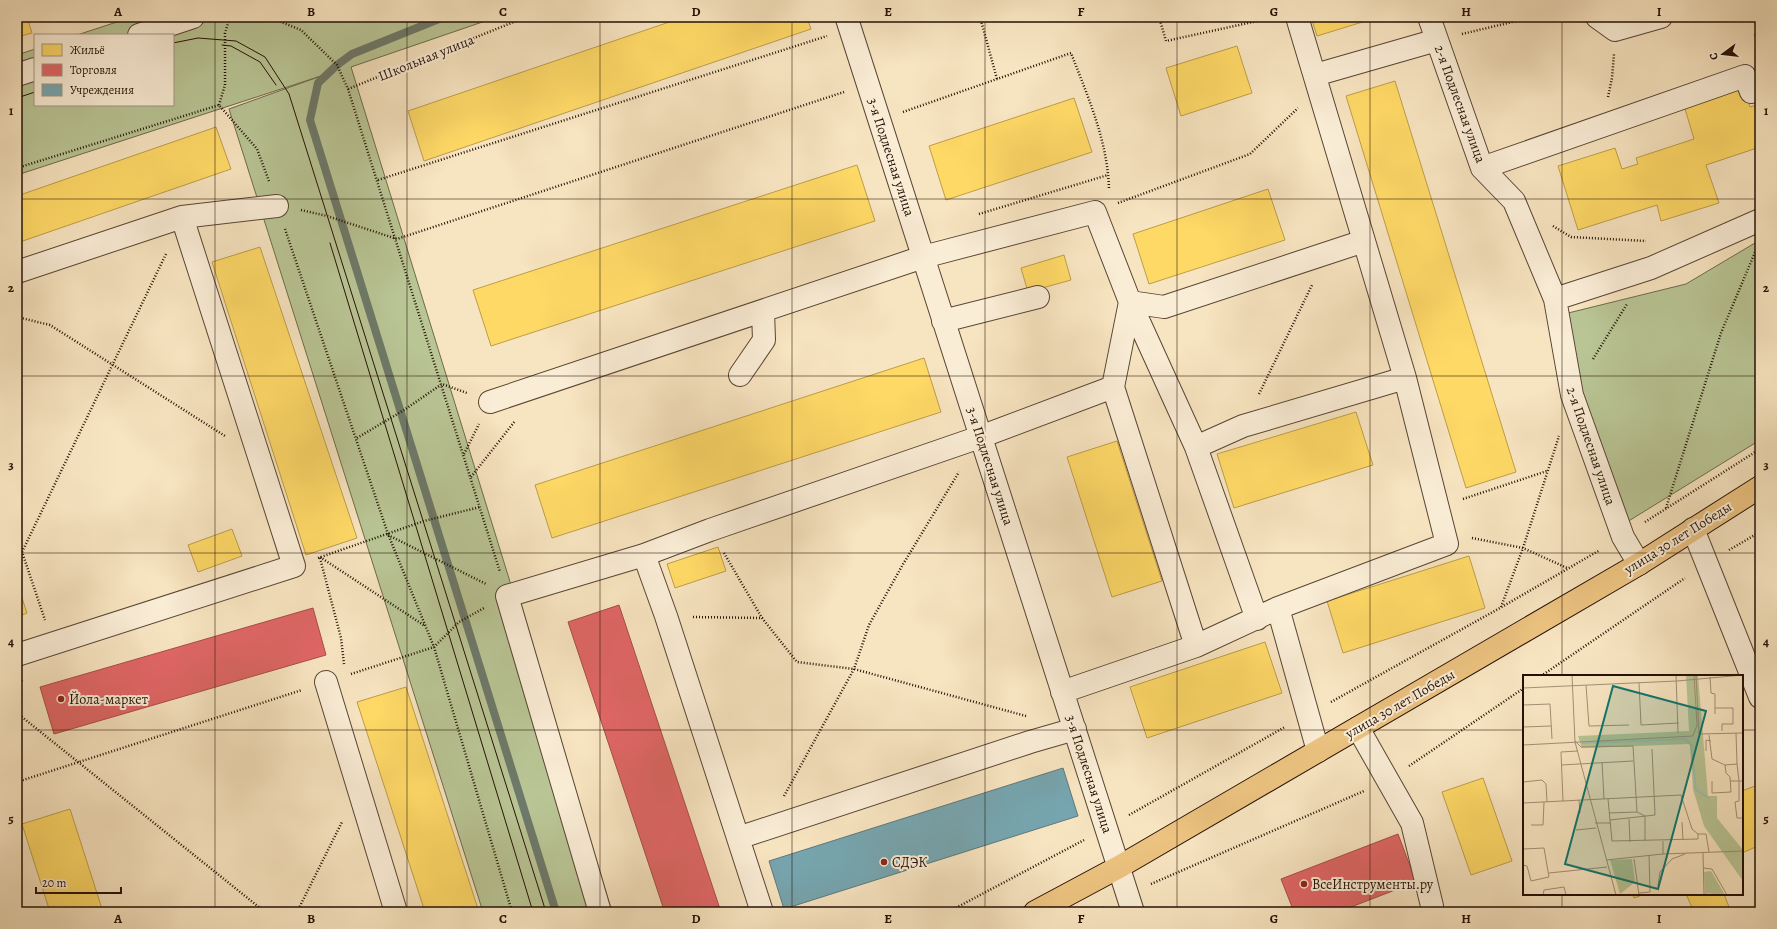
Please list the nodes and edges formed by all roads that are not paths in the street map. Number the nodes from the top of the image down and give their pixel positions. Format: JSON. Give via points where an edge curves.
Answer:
{"nodes":[{"id":1,"x":193,"y":17,"type":"edge"},
{"id":2,"x":1297,"y":17,"type":"edge"},
{"id":3,"x":1429,"y":17,"type":"edge"},
{"id":4,"x":1597,"y":17,"type":"edge"},
{"id":5,"x":1661,"y":17,"type":"edge"},
{"id":6,"x":848,"y":18,"type":"edge"},
{"id":7,"x":142,"y":34,"type":"edge"},
{"id":8,"x":1437,"y":40,"type":"junction"},
{"id":9,"x":34,"y":69,"type":"edge"},
{"id":10,"x":17,"y":75,"type":"edge"},
{"id":11,"x":1315,"y":75,"type":"junction"},
{"id":12,"x":1760,"y":90,"type":"edge"},
{"id":13,"x":1482,"y":168,"type":"junction"},
{"id":14,"x":277,"y":206,"type":"road end"},
{"id":15,"x":182,"y":217,"type":"junction"},
{"id":16,"x":1760,"y":220,"type":"edge"},
{"id":17,"x":1364,"y":241,"type":"junction"},
{"id":18,"x":923,"y":257,"type":"junction"},
{"id":19,"x":17,"y":272,"type":"edge"},
{"id":20,"x":1038,"y":296,"type":"dead end"},
{"id":21,"x":1555,"y":299,"type":"junction"},
{"id":22,"x":1130,"y":302,"type":"junction"},
{"id":23,"x":763,"y":311,"type":"junction"},
{"id":24,"x":944,"y":321,"type":"junction"},
{"id":25,"x":740,"y":375,"type":"dead end"},
{"id":26,"x":1405,"y":378,"type":"junction"},
{"id":27,"x":1113,"y":387,"type":"junction"},
{"id":28,"x":490,"y":402,"type":"dead end"},
{"id":29,"x":980,"y":437,"type":"junction"},
{"id":30,"x":1196,"y":447,"type":"junction"},
{"id":31,"x":1760,"y":487,"type":"edge"},
{"id":32,"x":1693,"y":529,"type":"junction"},
{"id":33,"x":644,"y":554,"type":"junction"},
{"id":34,"x":1639,"y":564,"type":"junction"},
{"id":35,"x":1278,"y":608,"type":"junction"},
{"id":36,"x":1257,"y":619,"type":"junction"},
{"id":37,"x":1196,"y":646,"type":"junction"},
{"id":38,"x":17,"y":656,"type":"edge"},
{"id":39,"x":336,"y":679,"type":"road end"},
{"id":40,"x":1062,"y":692,"type":"junction"},
{"id":41,"x":1760,"y":696,"type":"edge"},
{"id":42,"x":1358,"y":728,"type":"junction"},
{"id":43,"x":1075,"y":729,"type":"junction"},
{"id":44,"x":1318,"y":751,"type":"junction"},
{"id":45,"x":738,"y":838,"type":"junction"},
{"id":46,"x":1119,"y":867,"type":"junction"},
{"id":47,"x":1131,"y":903,"type":"edge"},
{"id":48,"x":1432,"y":906,"type":"dead end"},
{"id":49,"x":396,"y":912,"type":"edge"},
{"id":50,"x":600,"y":912,"type":"edge"},
{"id":51,"x":762,"y":912,"type":"edge"},
{"id":52,"x":1035,"y":912,"type":"edge"}],
"edges":[{"from":1,"to":7,"type":"street"},
{"from":2,"to":11,"type":"street"},
{"from":3,"to":8,"type":"street","name":"2-я Подлесная улица"},
{"from":4,"to":5,"type":"street","via":[[1615,30]]},
{"from":6,"to":18,"type":"street","name":"3-я Подлесная улица"},
{"from":8,"to":11,"type":"street"},
{"from":8,"to":13,"type":"street","name":"2-я Подлесная улица"},
{"from":9,"to":10,"type":"street"},
{"from":11,"to":17,"type":"street"},
{"from":12,"to":13,"type":"street","via":[[1751,92],[1745,76]]},
{"from":13,"to":21,"type":"street","name":"2-я Подлесная улица","via":[[1514,201]]},
{"from":14,"to":15,"type":"street"},
{"from":15,"to":19,"type":"street"},
{"from":15,"to":38,"type":"street","via":[[294,566]]},
{"from":16,"to":21,"type":"street","via":[[1651,268]]},
{"from":17,"to":22,"type":"street","via":[[1164,306]]},
{"from":17,"to":26,"type":"street"},
{"from":18,"to":22,"type":"street","via":[[1102,209]]},
{"from":18,"to":23,"type":"street"},
{"from":18,"to":24,"type":"street","name":"3-я Подлесная улица"},
{"from":20,"to":24,"type":"street"},
{"from":21,"to":34,"type":"street","name":"2-я Подлесная улица","via":[[1572,395],[1623,536]]},
{"from":22,"to":27,"type":"street"},
{"from":22,"to":30,"type":"street"},
{"from":23,"to":25,"type":"street","via":[[764,340]]},
{"from":23,"to":28,"type":"street"},
{"from":24,"to":29,"type":"street","name":"3-я Подлесная улица"},
{"from":26,"to":30,"type":"street","via":[[1243,426]]},
{"from":26,"to":35,"type":"street","via":[[1447,544]]},
{"from":27,"to":29,"type":"street"},
{"from":27,"to":37,"type":"street"},
{"from":29,"to":33,"type":"street"},
{"from":29,"to":40,"type":"street","name":"3-я Подлесная улица"},
{"from":30,"to":36,"type":"street"},
{"from":31,"to":32,"type":"main road","name":"улица 30 лет Победы"},
{"from":32,"to":34,"type":"main road","name":"улица 30 лет Победы"},
{"from":32,"to":41,"type":"street"},
{"from":33,"to":45,"type":"street"},
{"from":33,"to":50,"type":"street","via":[[507,596]]},
{"from":34,"to":42,"type":"main road","name":"улица 30 лет Победы"},
{"from":35,"to":36,"type":"street"},
{"from":35,"to":44,"type":"street"},
{"from":36,"to":37,"type":"street"},
{"from":37,"to":40,"type":"street"},
{"from":39,"to":49,"type":"street","via":[[359,788]]},
{"from":40,"to":43,"type":"street","name":"3-я Подлесная улица"},
{"from":42,"to":44,"type":"main road","name":"улица 30 лет Победы"},
{"from":42,"to":48,"type":"street","via":[[1412,823]]},
{"from":43,"to":45,"type":"street"},
{"from":43,"to":46,"type":"street","name":"3-я Подлесная улица"},
{"from":44,"to":46,"type":"main road","name":"улица 30 лет Победы"},
{"from":45,"to":51,"type":"street"},
{"from":46,"to":47,"type":"street","name":"3-я Подлесная улица"},
{"from":46,"to":52,"type":"main road","name":"улица 30 лет Победы"}]}
